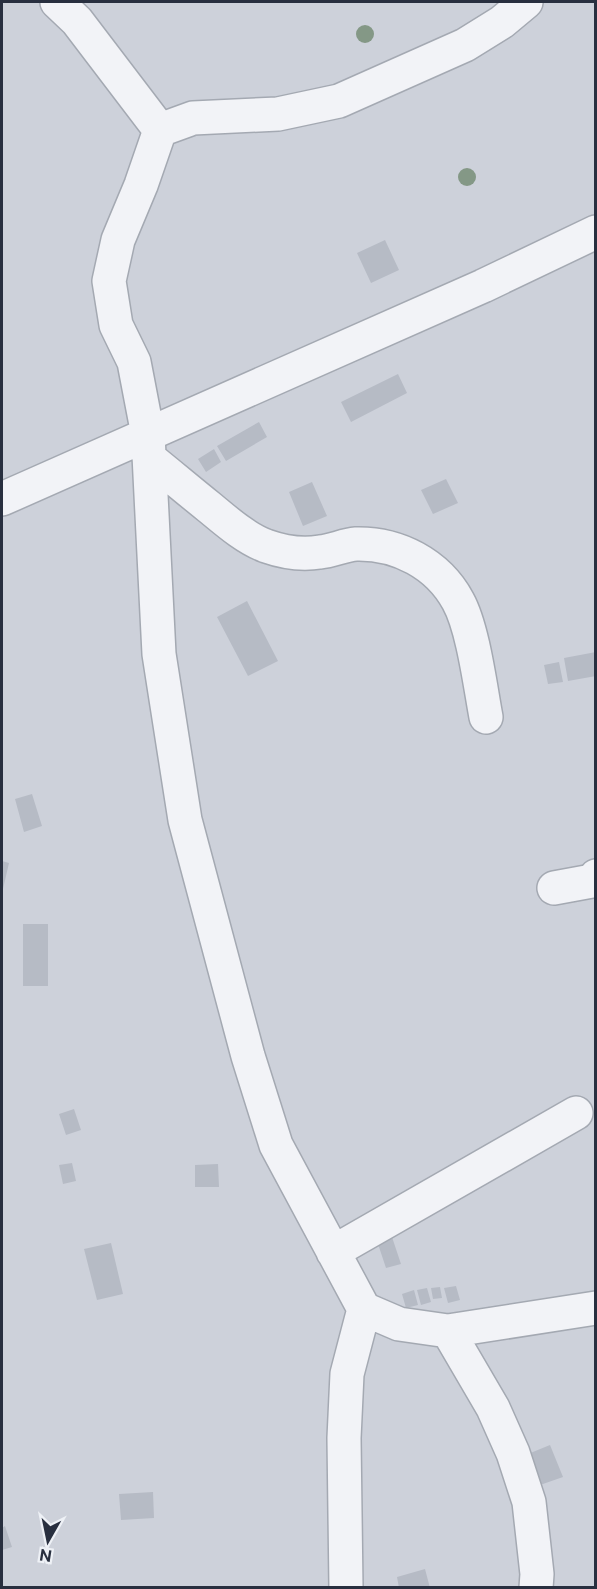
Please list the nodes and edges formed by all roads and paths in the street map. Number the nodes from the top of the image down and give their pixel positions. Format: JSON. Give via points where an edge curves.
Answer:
{"nodes":[{"id":1,"x":57,"y":2,"type":"edge"},
{"id":2,"x":526,"y":2,"type":"edge"},
{"id":3,"x":160,"y":130,"type":"junction"},
{"id":4,"x":596,"y":232,"type":"edge"},
{"id":5,"x":149,"y":447,"type":"junction"},
{"id":6,"x":2,"y":499,"type":"edge"},
{"id":7,"x":486,"y":717,"type":"dead end"},
{"id":8,"x":596,"y":876,"type":"edge"},
{"id":9,"x":554,"y":888,"type":"dead end"},
{"id":10,"x":576,"y":1113,"type":"dead end"},
{"id":11,"x":333,"y":1252,"type":"junction"},
{"id":12,"x":596,"y":1308,"type":"edge"},
{"id":13,"x":364,"y":1309,"type":"junction"},
{"id":14,"x":448,"y":1330,"type":"junction"},
{"id":15,"x":346,"y":1587,"type":"edge"},
{"id":16,"x":536,"y":1587,"type":"edge"}],
"edges":[{"from":1,"to":3,"type":"street","via":[[77,21]]},
{"from":2,"to":3,"type":"street","via":[[465,45],[339,101],[278,114],[193,118]]},
{"from":3,"to":5,"type":"street","via":[[118,240],[109,281],[116,325],[134,362]]},
{"from":4,"to":5,"type":"street","via":[[368,335]]},
{"from":5,"to":6,"type":"street"},
{"from":5,"to":7,"type":"street","via":[[231,525],[264,545],[295,553],[354,544],[379,545],[404,552],[427,565],[459,602],[468,626]]},
{"from":5,"to":11,"type":"street","via":[[159,654],[185,820],[276,1145]]},
{"from":8,"to":9,"type":"street","via":[[592,881]]},
{"from":10,"to":11,"type":"street"},
{"from":11,"to":13,"type":"street"},
{"from":12,"to":14,"type":"street"},
{"from":13,"to":14,"type":"street","via":[[399,1324]]},
{"from":13,"to":15,"type":"street","via":[[347,1374]]},
{"from":14,"to":16,"type":"street","via":[[493,1408],[513,1453],[528,1502]]}]}
